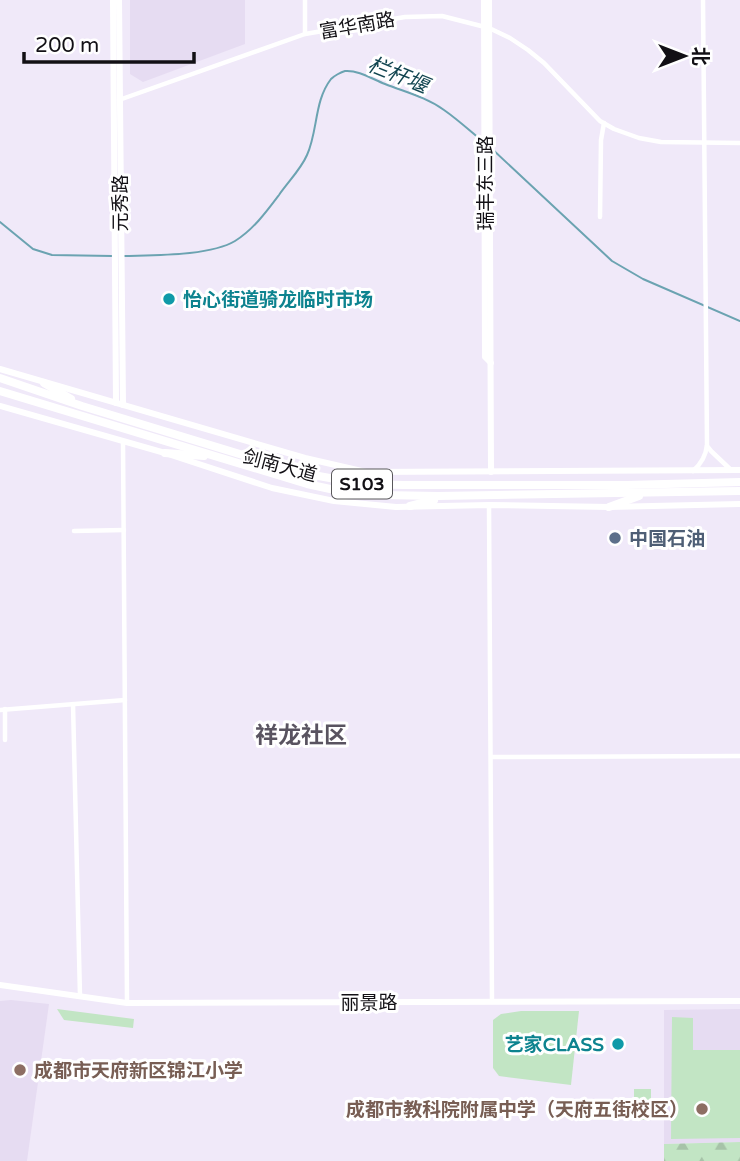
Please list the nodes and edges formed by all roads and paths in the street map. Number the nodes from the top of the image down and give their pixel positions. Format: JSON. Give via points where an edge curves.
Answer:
{"nodes":[{"id":1,"x":113,"y":0,"type":"edge"},
{"id":2,"x":119,"y":0,"type":"edge"},
{"id":3,"x":305,"y":0,"type":"edge"},
{"id":4,"x":487,"y":0,"type":"edge"},
{"id":5,"x":704,"y":0,"type":"edge"},
{"id":6,"x":487,"y":27,"type":"junction"},
{"id":7,"x":305,"y":34,"type":"junction"},
{"id":8,"x":116,"y":101,"type":"junction"},
{"id":9,"x":604,"y":124,"type":"junction"},
{"id":10,"x":740,"y":143,"type":"edge"},
{"id":11,"x":706,"y":144,"type":"junction"},
{"id":12,"x":600,"y":217,"type":"dead end"},
{"id":13,"x":0,"y":369,"type":"edge"},
{"id":14,"x":0,"y":378,"type":"edge"},
{"id":15,"x":44,"y":383,"type":"junction"},
{"id":16,"x":0,"y":391,"type":"edge"},
{"id":17,"x":119,"y":404,"type":"junction"},
{"id":18,"x":0,"y":406,"type":"edge"},
{"id":19,"x":82,"y":407,"type":"junction"},
{"id":20,"x":123,"y":442,"type":"junction"},
{"id":21,"x":707,"y":445,"type":"junction"},
{"id":22,"x":165,"y":453,"type":"junction"},
{"id":23,"x":219,"y":457,"type":"junction"},
{"id":24,"x":732,"y":470,"type":"junction"},
{"id":25,"x":740,"y":470,"type":"edge"},
{"id":26,"x":693,"y":471,"type":"junction"},
{"id":27,"x":491,"y":472,"type":"junction"},
{"id":28,"x":740,"y":482,"type":"edge"},
{"id":29,"x":740,"y":491,"type":"edge"},
{"id":30,"x":649,"y":493,"type":"junction"},
{"id":31,"x":498,"y":495,"type":"junction"},
{"id":32,"x":740,"y":504,"type":"edge"},
{"id":33,"x":489,"y":505,"type":"junction"},
{"id":34,"x":410,"y":506,"type":"junction"},
{"id":35,"x":609,"y":507,"type":"junction"},
{"id":36,"x":124,"y":530,"type":"junction"},
{"id":37,"x":74,"y":531,"type":"dead end"},
{"id":38,"x":125,"y":701,"type":"junction"},
{"id":39,"x":73,"y":704,"type":"junction"},
{"id":40,"x":3,"y":710,"type":"edge"},
{"id":41,"x":5,"y":740,"type":"dead end"},
{"id":42,"x":740,"y":756,"type":"edge"},
{"id":43,"x":491,"y":757,"type":"junction"},
{"id":44,"x":0,"y":985,"type":"edge"},
{"id":45,"x":80,"y":996,"type":"junction"},
{"id":46,"x":740,"y":1001,"type":"edge"},
{"id":47,"x":492,"y":1002,"type":"junction"},
{"id":48,"x":127,"y":1003,"type":"junction"}],
"edges":[{"from":1,"to":8,"type":"main road","name":"元秀路"},
{"from":2,"to":8,"type":"main road","name":"元秀路"},
{"from":3,"to":7,"type":"street"},
{"from":4,"to":6,"type":"main road","name":"瑞丰东三路"},
{"from":5,"to":11,"type":"street"},
{"from":6,"to":7,"type":"street","name":"富华南路","via":[[423,16]]},
{"from":6,"to":9,"type":"street","name":"富华南路","via":[[544,63]]},
{"from":6,"to":27,"type":"main road","name":"瑞丰东三路"},
{"from":7,"to":8,"type":"street","name":"富华南路"},
{"from":8,"to":17,"type":"main road","name":"元秀路"},
{"from":9,"to":11,"type":"street","name":"富华南路","via":[[639,138]]},
{"from":9,"to":12,"type":"street"},
{"from":10,"to":11,"type":"street","name":"富华南路"},
{"from":11,"to":21,"type":"street"},
{"from":13,"to":15,"type":"main road"},
{"from":14,"to":19,"type":"highway","name":"剑南大道","number":"S103"},
{"from":15,"to":17,"type":"main road"},
{"from":15,"to":19,"type":"highway"},
{"from":16,"to":23,"type":"highway","name":"剑南大道","number":"S103"},
{"from":17,"to":27,"type":"main road","via":[[366,472]]},
{"from":18,"to":20,"type":"main road"},
{"from":19,"to":28,"type":"highway","name":"剑南大道","number":"S103","via":[[302,473],[363,484]]},
{"from":20,"to":22,"type":"main road"},
{"from":20,"to":36,"type":"street"},
{"from":21,"to":24,"type":"street"},
{"from":21,"to":26,"type":"street"},
{"from":22,"to":23,"type":"highway"},
{"from":22,"to":34,"type":"main road","via":[[307,496]]},
{"from":23,"to":31,"type":"highway","name":"剑南大道","number":"S103","via":[[344,492]]},
{"from":24,"to":25,"type":"main road"},
{"from":24,"to":26,"type":"main road"},
{"from":26,"to":27,"type":"main road"},
{"from":29,"to":30,"type":"highway","name":"剑南大道","number":"S103"},
{"from":30,"to":31,"type":"highway","name":"剑南大道","number":"S103"},
{"from":30,"to":35,"type":"highway"},
{"from":31,"to":34,"type":"highway","via":[[429,500]]},
{"from":32,"to":35,"type":"main road"},
{"from":33,"to":34,"type":"main road"},
{"from":33,"to":35,"type":"main road"},
{"from":33,"to":43,"type":"street"},
{"from":36,"to":37,"type":"street"},
{"from":36,"to":38,"type":"street"},
{"from":38,"to":39,"type":"street"},
{"from":38,"to":48,"type":"street"},
{"from":39,"to":40,"type":"street"},
{"from":39,"to":45,"type":"street"},
{"from":40,"to":41,"type":"street"},
{"from":42,"to":43,"type":"street"},
{"from":43,"to":47,"type":"street"},
{"from":44,"to":45,"type":"main road","name":"丽景路"},
{"from":45,"to":48,"type":"main road","name":"丽景路"},
{"from":46,"to":47,"type":"main road","name":"丽景路"},
{"from":47,"to":48,"type":"main road","name":"丽景路"}]}
